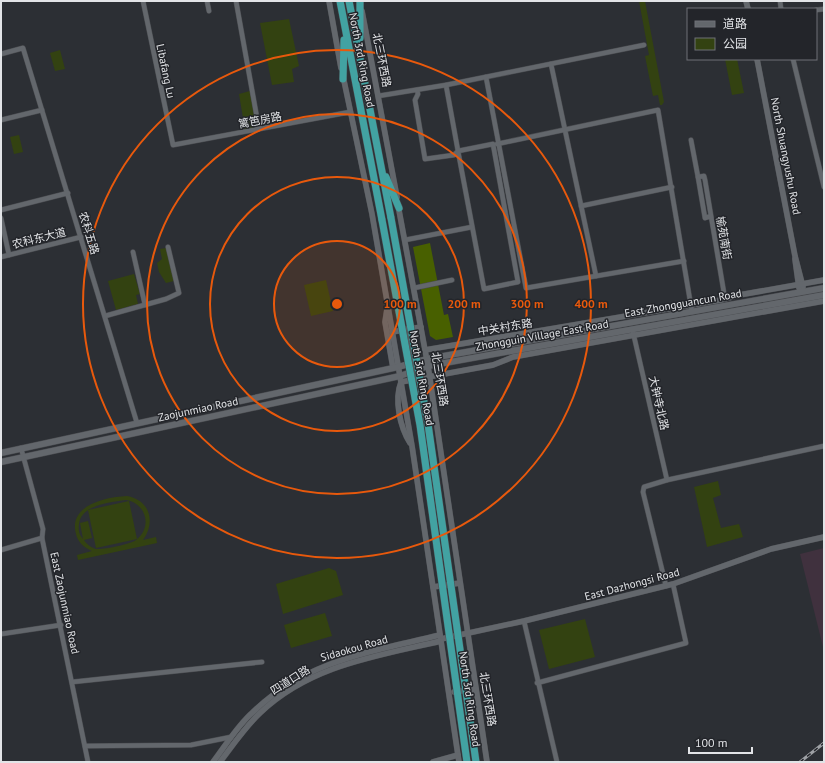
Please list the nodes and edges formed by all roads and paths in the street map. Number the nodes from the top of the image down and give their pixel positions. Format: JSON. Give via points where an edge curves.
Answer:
{"nodes":[{"id":1,"x":142,"y":1,"type":"edge"},
{"id":2,"x":207,"y":1,"type":"edge"},
{"id":3,"x":236,"y":1,"type":"edge"},
{"id":4,"x":329,"y":1,"type":"edge"},
{"id":5,"x":340,"y":1,"type":"edge"},
{"id":6,"x":349,"y":1,"type":"edge"},
{"id":7,"x":360,"y":1,"type":"edge"},
{"id":8,"x":209,"y":11,"type":"dead end"},
{"id":9,"x":344,"y":23,"type":"junction"},
{"id":10,"x":644,"y":45,"type":"dead end"},
{"id":11,"x":359,"y":52,"type":"junction"},
{"id":12,"x":1,"y":54,"type":"edge"},
{"id":13,"x":757,"y":60,"type":"edge"},
{"id":14,"x":793,"y":60,"type":"edge"},
{"id":15,"x":551,"y":64,"type":"junction"},
{"id":16,"x":486,"y":77,"type":"junction"},
{"id":17,"x":343,"y":79,"type":"junction"},
{"id":18,"x":446,"y":85,"type":"junction"},
{"id":19,"x":417,"y":90,"type":"junction"},
{"id":20,"x":378,"y":96,"type":"junction"},
{"id":21,"x":42,"y":110,"type":"junction"},
{"id":22,"x":350,"y":112,"type":"junction"},
{"id":23,"x":1,"y":120,"type":"edge"},
{"id":24,"x":259,"y":129,"type":"junction"},
{"id":25,"x":566,"y":130,"type":"junction"},
{"id":26,"x":690,"y":140,"type":"dead end"},
{"id":27,"x":497,"y":144,"type":"junction"},
{"id":28,"x":458,"y":151,"type":"junction"},
{"id":29,"x":380,"y":162,"type":"junction"},
{"id":30,"x":698,"y":177,"type":"junction"},
{"id":31,"x":672,"y":187,"type":"junction"},
{"id":32,"x":824,"y":187,"type":"edge"},
{"id":33,"x":68,"y":193,"type":"junction"},
{"id":34,"x":581,"y":206,"type":"junction"},
{"id":35,"x":399,"y":208,"type":"junction"},
{"id":36,"x":1,"y":210,"type":"edge"},
{"id":37,"x":711,"y":216,"type":"junction"},
{"id":38,"x":1,"y":218,"type":"edge"},
{"id":39,"x":472,"y":227,"type":"junction"},
{"id":40,"x":81,"y":237,"type":"junction"},
{"id":41,"x":405,"y":240,"type":"junction"},
{"id":42,"x":168,"y":247,"type":"dead end"},
{"id":43,"x":133,"y":252,"type":"dead end"},
{"id":44,"x":9,"y":254,"type":"junction"},
{"id":45,"x":1,"y":257,"type":"edge"},
{"id":46,"x":684,"y":261,"type":"junction"},
{"id":47,"x":596,"y":276,"type":"junction"},
{"id":48,"x":452,"y":280,"type":"dead end"},
{"id":49,"x":824,"y":280,"type":"edge"},
{"id":50,"x":800,"y":284,"type":"junction"},
{"id":51,"x":414,"y":288,"type":"junction"},
{"id":52,"x":824,"y":288,"type":"edge"},
{"id":53,"x":802,"y":292,"type":"junction"},
{"id":54,"x":824,"y":295,"type":"edge"},
{"id":55,"x":725,"y":299,"type":"junction"},
{"id":56,"x":824,"y":301,"type":"edge"},
{"id":57,"x":145,"y":305,"type":"junction"},
{"id":58,"x":388,"y":307,"type":"junction"},
{"id":59,"x":691,"y":309,"type":"junction"},
{"id":60,"x":105,"y":316,"type":"junction"},
{"id":61,"x":421,"y":327,"type":"junction"},
{"id":62,"x":407,"y":329,"type":"junction"},
{"id":63,"x":392,"y":332,"type":"junction"},
{"id":64,"x":633,"y":332,"type":"junction"},
{"id":65,"x":425,"y":350,"type":"junction"},
{"id":66,"x":427,"y":359,"type":"junction"},
{"id":67,"x":413,"y":363,"type":"junction"},
{"id":68,"x":428,"y":366,"type":"junction"},
{"id":69,"x":396,"y":367,"type":"junction"},
{"id":70,"x":414,"y":371,"type":"junction"},
{"id":71,"x":430,"y":377,"type":"junction"},
{"id":72,"x":400,"y":379,"type":"junction"},
{"id":73,"x":416,"y":380,"type":"junction"},
{"id":74,"x":137,"y":423,"type":"junction"},
{"id":75,"x":824,"y":446,"type":"edge"},
{"id":76,"x":21,"y":448,"type":"junction"},
{"id":77,"x":1,"y":453,"type":"edge"},
{"id":78,"x":24,"y":457,"type":"junction"},
{"id":79,"x":1,"y":462,"type":"edge"},
{"id":80,"x":667,"y":480,"type":"junction"},
{"id":81,"x":824,"y":537,"type":"edge"},
{"id":82,"x":42,"y":538,"type":"junction"},
{"id":83,"x":1,"y":550,"type":"edge"},
{"id":84,"x":460,"y":583,"type":"junction"},
{"id":85,"x":673,"y":584,"type":"junction"},
{"id":86,"x":666,"y":586,"type":"junction"},
{"id":87,"x":433,"y":587,"type":"junction"},
{"id":88,"x":524,"y":621,"type":"junction"},
{"id":89,"x":61,"y":625,"type":"junction"},
{"id":90,"x":468,"y":633,"type":"junction"},
{"id":91,"x":1,"y":634,"type":"edge"},
{"id":92,"x":441,"y":638,"type":"junction"},
{"id":93,"x":262,"y":662,"type":"dead end"},
{"id":94,"x":72,"y":682,"type":"junction"},
{"id":95,"x":537,"y":683,"type":"junction"},
{"id":96,"x":476,"y":689,"type":"junction"},
{"id":97,"x":449,"y":693,"type":"junction"},
{"id":98,"x":232,"y":737,"type":"junction"},
{"id":99,"x":85,"y":746,"type":"junction"},
{"id":100,"x":458,"y":755,"type":"junction"},
{"id":101,"x":88,"y":762,"type":"edge"},
{"id":102,"x":213,"y":762,"type":"edge"},
{"id":103,"x":220,"y":762,"type":"edge"},
{"id":104,"x":433,"y":762,"type":"edge"},
{"id":105,"x":459,"y":762,"type":"edge"},
{"id":106,"x":467,"y":762,"type":"edge"},
{"id":107,"x":476,"y":762,"type":"edge"},
{"id":108,"x":487,"y":762,"type":"edge"},
{"id":109,"x":557,"y":762,"type":"edge"}],
"edges":[{"from":1,"to":24,"type":"street","name":"Libafang Lu","via":[[173,145]]},
{"from":2,"to":8,"type":"street"},
{"from":3,"to":24,"type":"street"},
{"from":4,"to":17,"type":"street"},
{"from":5,"to":9,"type":"highway","name":"North 3rd Ring Road"},
{"from":6,"to":11,"type":"highway","name":"North 3rd Ring Road"},
{"from":7,"to":11,"type":"highway"},
{"from":7,"to":20,"type":"street","name":"北三环西路"},
{"from":9,"to":17,"type":"highway"},
{"from":9,"to":106,"type":"highway","name":"North 3rd Ring Road","bridge":true,"via":[[420,425]]},
{"from":10,"to":15,"type":"street"},
{"from":11,"to":29,"type":"highway","name":"North 3rd Ring Road"},
{"from":12,"to":21,"type":"street","name":"农科五路","via":[[23,48]]},
{"from":13,"to":50,"type":"street","name":"North Shuangyushu Road"},
{"from":14,"to":32,"type":"street"},
{"from":15,"to":16,"type":"street"},
{"from":15,"to":25,"type":"street"},
{"from":16,"to":18,"type":"street"},
{"from":16,"to":27,"type":"street"},
{"from":17,"to":22,"type":"street"},
{"from":18,"to":19,"type":"street"},
{"from":18,"to":28,"type":"street"},
{"from":19,"to":20,"type":"street"},
{"from":19,"to":28,"type":"street","via":[[415,100],[425,159],[454,155]]},
{"from":20,"to":35,"type":"street","name":"北三环西路"},
{"from":21,"to":23,"type":"street"},
{"from":21,"to":33,"type":"street","name":"农科五路"},
{"from":22,"to":24,"type":"street","name":"篱笆房路"},
{"from":22,"to":58,"type":"street","via":[[372,214]]},
{"from":25,"to":27,"type":"street"},
{"from":25,"to":31,"type":"street","via":[[658,110]]},
{"from":25,"to":34,"type":"street"},
{"from":26,"to":30,"type":"street"},
{"from":27,"to":47,"type":"street","via":[[526,288]]},
{"from":28,"to":39,"type":"street"},
{"from":28,"to":39,"type":"street","via":[[493,144],[518,282],[484,288]]},
{"from":29,"to":35,"type":"highway"},
{"from":29,"to":107,"type":"highway","name":"North 3rd Ring Road","bridge":true,"via":[[428,424]]},
{"from":30,"to":37,"type":"street","name":"榆苑南街","via":[[704,176]]},
{"from":30,"to":37,"type":"street","via":[[705,218]]},
{"from":31,"to":34,"type":"street"},
{"from":31,"to":46,"type":"street"},
{"from":33,"to":36,"type":"street"},
{"from":33,"to":40,"type":"street","name":"农科五路"},
{"from":34,"to":47,"type":"street"},
{"from":35,"to":41,"type":"street","name":"北三环西路"},
{"from":37,"to":55,"type":"street","name":"榆苑南街"},
{"from":38,"to":44,"type":"street"},
{"from":39,"to":41,"type":"street"},
{"from":40,"to":44,"type":"street","name":"农科东大道"},
{"from":40,"to":60,"type":"street","name":"农科五路"},
{"from":41,"to":51,"type":"street","name":"北三环西路"},
{"from":42,"to":57,"type":"street","via":[[179,293]]},
{"from":43,"to":57,"type":"street"},
{"from":44,"to":45,"type":"street","name":"农科东大道"},
{"from":46,"to":47,"type":"street"},
{"from":46,"to":59,"type":"street"},
{"from":48,"to":51,"type":"street"},
{"from":49,"to":50,"type":"street","name":"中关村东路"},
{"from":50,"to":53,"type":"street","name":"North Shuangyushu Road"},
{"from":50,"to":55,"type":"street","name":"中关村东路"},
{"from":51,"to":61,"type":"street","name":"北三环西路"},
{"from":52,"to":53,"type":"main road","name":"East Zhongguancun Road"},
{"from":53,"to":59,"type":"main road","name":"East Zhongguancun Road"},
{"from":54,"to":64,"type":"main road","name":"Zhongguin Village East Road"},
{"from":55,"to":59,"type":"street","name":"中关村东路"},
{"from":56,"to":64,"type":"street"},
{"from":57,"to":60,"type":"street"},
{"from":58,"to":63,"type":"street"},
{"from":58,"to":69,"type":"street","via":[[385,322]]},
{"from":59,"to":65,"type":"street","name":"中关村东路"},
{"from":59,"to":66,"type":"main road","name":"East Zhongguancun Road"},
{"from":60,"to":74,"type":"street","name":"农科五路"},
{"from":61,"to":62,"type":"street"},
{"from":61,"to":65,"type":"street","name":"北三环西路"},
{"from":62,"to":63,"type":"street"},
{"from":62,"to":67,"type":"street"},
{"from":63,"to":69,"type":"street"},
{"from":64,"to":68,"type":"main road","name":"Zhongguin Village East Road"},
{"from":64,"to":71,"type":"street"},
{"from":64,"to":80,"type":"street","name":"大钟寺北路"},
{"from":65,"to":66,"type":"street","name":"北三环西路"},
{"from":66,"to":67,"type":"main road","name":"East Zhongguancun Road"},
{"from":66,"to":68,"type":"street","name":"北三环西路"},
{"from":67,"to":69,"type":"main road","name":"Zaojunmiao Road"},
{"from":67,"to":70,"type":"street"},
{"from":68,"to":70,"type":"main road","name":"Zhongguin Village East Road"},
{"from":68,"to":71,"type":"street","name":"北三环西路"},
{"from":69,"to":72,"type":"street"},
{"from":69,"to":74,"type":"main road","name":"Zaojunmiao Road"},
{"from":70,"to":72,"type":"main road","name":"Zaojunmiao Road"},
{"from":70,"to":73,"type":"street"},
{"from":71,"to":73,"type":"street"},
{"from":71,"to":84,"type":"street","name":"北三环西路"},
{"from":72,"to":73,"type":"street"},
{"from":72,"to":78,"type":"main road","name":"Zaojunmiao Road"},
{"from":72,"to":87,"type":"street","via":[[397,393],[404,433],[412,446]]},
{"from":74,"to":76,"type":"main road","name":"Zaojunmiao Road"},
{"from":75,"to":80,"type":"street"},
{"from":76,"to":77,"type":"main road","name":"Zaojunmiao Road"},
{"from":76,"to":78,"type":"street","name":"East Zaojunmiao Road"},
{"from":78,"to":79,"type":"main road","name":"Zaojunmiao Road"},
{"from":78,"to":82,"type":"street","name":"East Zaojunmiao Road","via":[[43,529]]},
{"from":80,"to":86,"type":"street","via":[[644,487],[643,492]]},
{"from":81,"to":85,"type":"street","name":"East Dazhongsi Road","via":[[771,549]]},
{"from":82,"to":83,"type":"street"},
{"from":82,"to":89,"type":"street","name":"East Zaojunmiao Road"},
{"from":84,"to":87,"type":"street"},
{"from":84,"to":90,"type":"street","name":"北三环西路"},
{"from":85,"to":86,"type":"street","name":"East Dazhongsi Road"},
{"from":85,"to":95,"type":"street","via":[[686,643]]},
{"from":86,"to":88,"type":"street","name":"East Dazhongsi Road"},
{"from":87,"to":92,"type":"street"},
{"from":88,"to":90,"type":"street","name":"East Dazhongsi Road"},
{"from":88,"to":95,"type":"street"},
{"from":89,"to":91,"type":"street"},
{"from":89,"to":94,"type":"street","name":"East Zaojunmiao Road"},
{"from":90,"to":92,"type":"street","name":"East Dazhongsi Road"},
{"from":90,"to":96,"type":"street","name":"北三环西路"},
{"from":92,"to":97,"type":"street"},
{"from":92,"to":98,"type":"street","name":"Sidaokou Road","via":[[344,658],[320,667],[266,700],[247,717]]},
{"from":92,"to":103,"type":"street","name":"四道口路","via":[[345,664],[293,688],[260,714],[237,738]]},
{"from":93,"to":94,"type":"street"},
{"from":94,"to":99,"type":"street","name":"East Zaojunmiao Road"},
{"from":95,"to":109,"type":"street"},
{"from":96,"to":97,"type":"street"},
{"from":96,"to":108,"type":"street","name":"北三环西路"},
{"from":97,"to":100,"type":"street"},
{"from":98,"to":99,"type":"street","via":[[191,745]]},
{"from":98,"to":102,"type":"street","name":"Sidaokou Road"},
{"from":99,"to":101,"type":"street","name":"East Zaojunmiao Road"},
{"from":100,"to":104,"type":"street"},
{"from":100,"to":105,"type":"street"}]}
